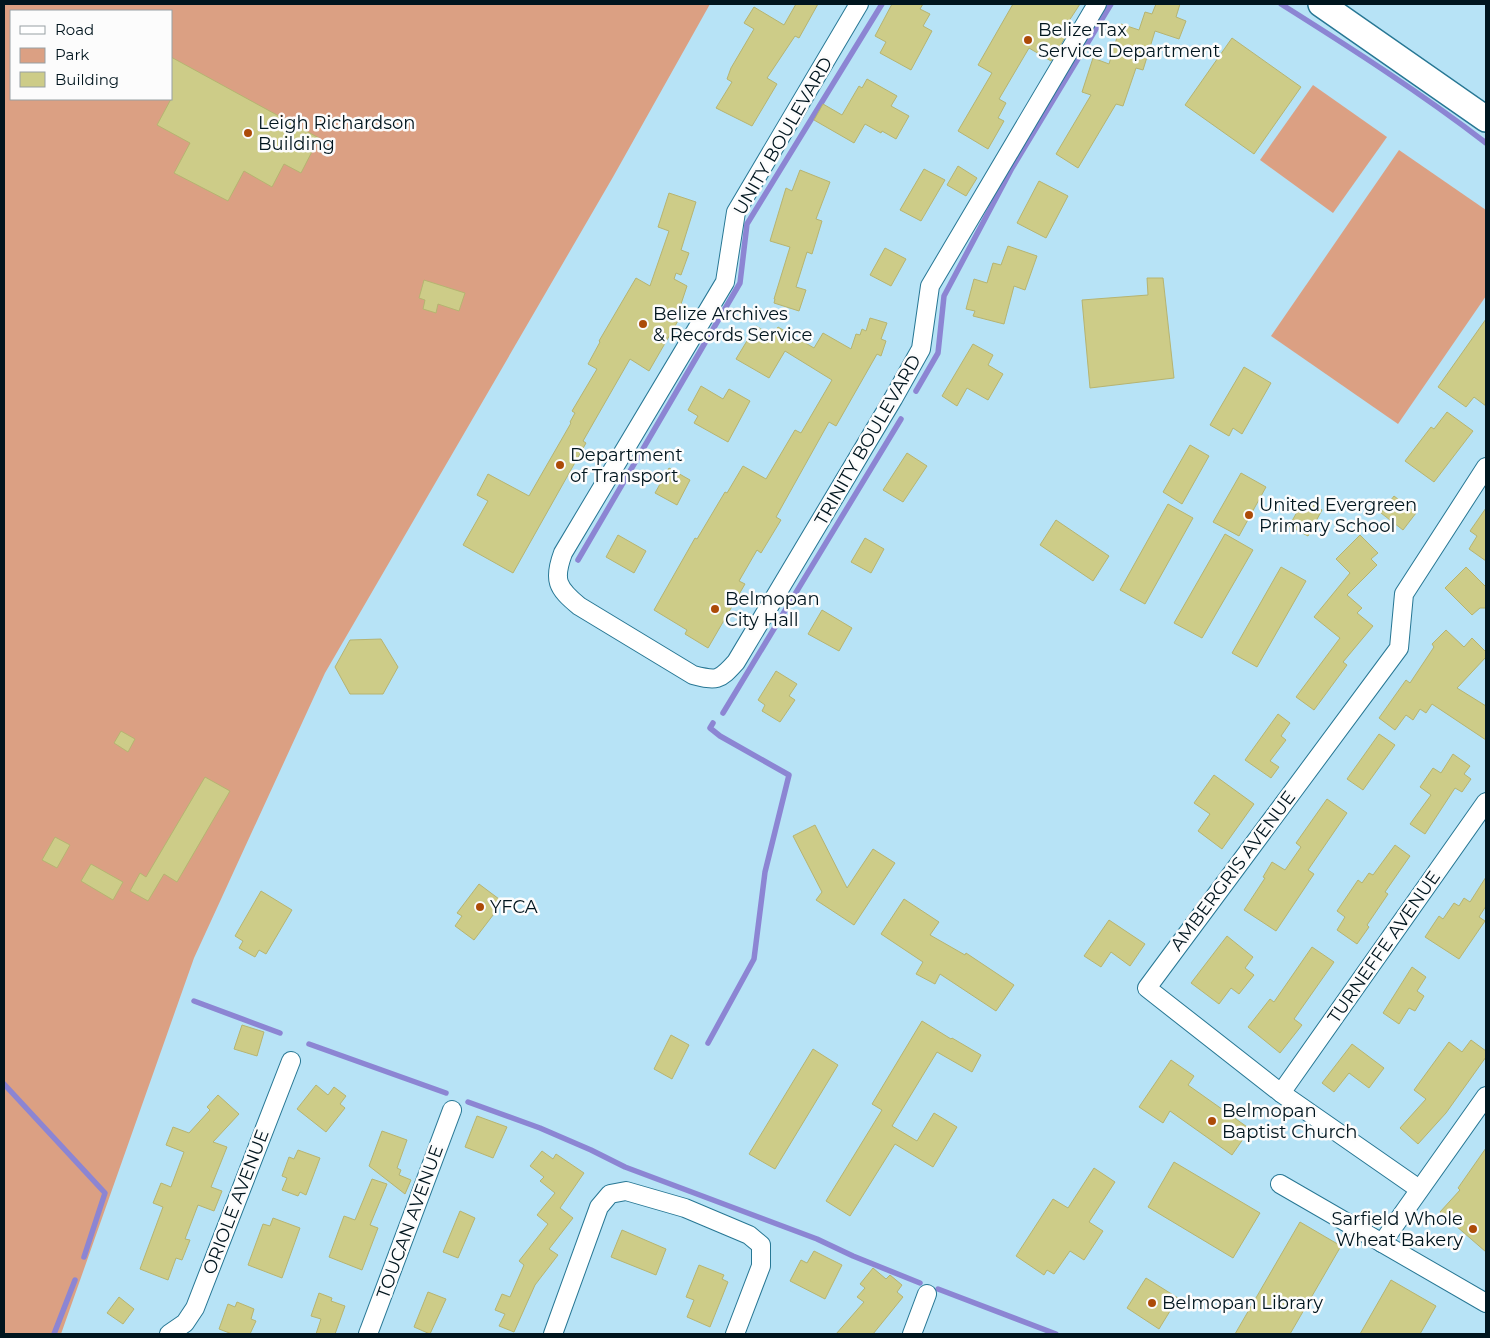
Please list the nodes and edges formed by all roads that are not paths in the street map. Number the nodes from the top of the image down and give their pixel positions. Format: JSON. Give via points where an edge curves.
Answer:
{"nodes":[{"id":1,"x":859,"y":4,"type":"edge"},
{"id":2,"x":1097,"y":4,"type":"edge"},
{"id":3,"x":1321,"y":4,"type":"edge"},
{"id":4,"x":1486,"y":119,"type":"edge"},
{"id":5,"x":1486,"y":467,"type":"edge"},
{"id":6,"x":715,"y":680,"type":"joint"},
{"id":7,"x":1486,"y":802,"type":"edge"},
{"id":8,"x":290,"y":1060,"type":"dead end"},
{"id":9,"x":1281,"y":1093,"type":"junction"},
{"id":10,"x":1486,"y":1096,"type":"edge"},
{"id":11,"x":452,"y":1110,"type":"dead end"},
{"id":12,"x":1280,"y":1184,"type":"dead end"},
{"id":13,"x":1419,"y":1189,"type":"junction"},
{"id":14,"x":1382,"y":1243,"type":"junction"},
{"id":15,"x":927,"y":1294,"type":"dead end"},
{"id":16,"x":1486,"y":1304,"type":"edge"},
{"id":17,"x":169,"y":1334,"type":"edge"},
{"id":18,"x":368,"y":1334,"type":"edge"},
{"id":19,"x":553,"y":1334,"type":"edge"},
{"id":20,"x":735,"y":1334,"type":"edge"},
{"id":21,"x":912,"y":1334,"type":"edge"}],
"edges":[{"from":1,"to":6,"type":"street","name":"UNITY BOULEVARD","via":[[736,212],[725,282],[558,566],[558,582],[565,594],[579,606],[693,676]]},
{"from":2,"to":6,"type":"street","name":"TRINITY BOULEVARD","via":[[930,286],[921,349],[893,400],[736,662]]},
{"from":3,"to":4,"type":"main road"},
{"from":5,"to":9,"type":"street","name":"AMBERGRIS AVENUE","via":[[1404,594],[1399,648],[1147,988]]},
{"from":7,"to":9,"type":"street","name":"TURNEFFE AVENUE"},
{"from":8,"to":17,"type":"street","name":"ORIOLE AVENUE","via":[[195,1308],[185,1323]]},
{"from":9,"to":13,"type":"street","name":"AMBERGRIS AVENUE"},
{"from":10,"to":13,"type":"street"},
{"from":11,"to":18,"type":"street","name":"TOUCAN AVENUE"},
{"from":12,"to":14,"type":"street"},
{"from":13,"to":14,"type":"street"},
{"from":14,"to":16,"type":"street"},
{"from":15,"to":21,"type":"street"},
{"from":19,"to":20,"type":"street","via":[[599,1207],[610,1194],[626,1191],[684,1208],[749,1235],[761,1245],[761,1266]]}]}
